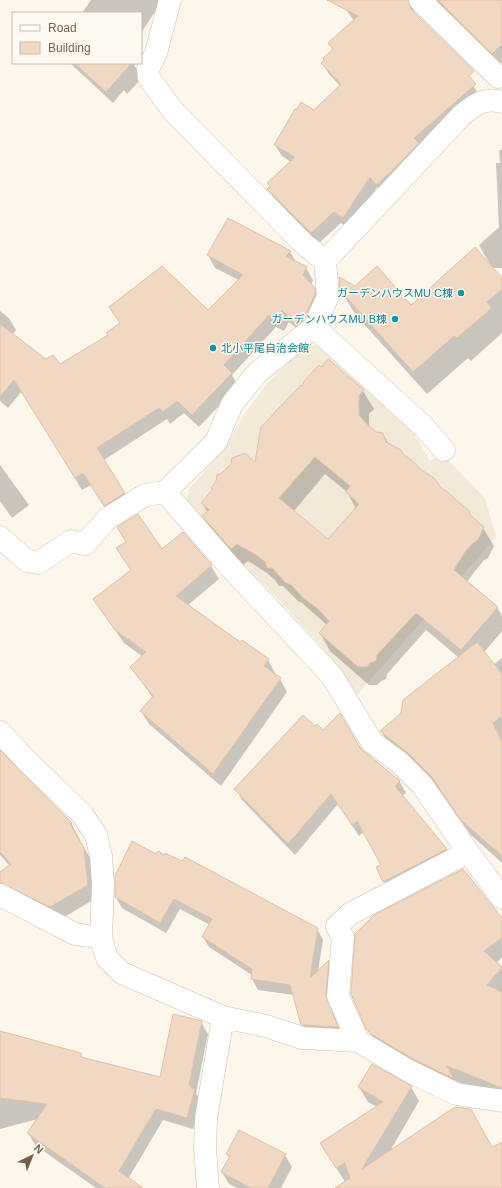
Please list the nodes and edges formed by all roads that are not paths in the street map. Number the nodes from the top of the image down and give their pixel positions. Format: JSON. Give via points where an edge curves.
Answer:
{"nodes":[{"id":1,"x":170,"y":0,"type":"edge"},
{"id":2,"x":420,"y":0,"type":"edge"},
{"id":3,"x":500,"y":75,"type":"edge"},
{"id":4,"x":496,"y":101,"type":"edge"},
{"id":5,"x":325,"y":261,"type":"junction"},
{"id":6,"x":314,"y":327,"type":"junction"},
{"id":7,"x":444,"y":450,"type":"dead end"},
{"id":8,"x":165,"y":492,"type":"junction"},
{"id":9,"x":0,"y":537,"type":"edge"},
{"id":10,"x":0,"y":732,"type":"edge"},
{"id":11,"x":468,"y":852,"type":"junction"},
{"id":12,"x":0,"y":895,"type":"edge"},
{"id":13,"x":502,"y":898,"type":"edge"},
{"id":14,"x":101,"y":938,"type":"junction"},
{"id":15,"x":223,"y":1017,"type":"junction"},
{"id":16,"x":358,"y":1041,"type":"junction"},
{"id":17,"x":502,"y":1101,"type":"edge"},
{"id":18,"x":208,"y":1188,"type":"edge"}],
"edges":[{"from":1,"to":5,"type":"street","via":[[156,53],[148,69],[149,78],[173,111],[304,244]]},
{"from":2,"to":3,"type":"street"},
{"from":3,"to":4,"type":"street"},
{"from":4,"to":5,"type":"street","via":[[476,104],[462,114]]},
{"from":5,"to":6,"type":"street","via":[[328,296]]},
{"from":6,"to":7,"type":"street","via":[[423,426]]},
{"from":6,"to":8,"type":"street","via":[[257,373],[232,404],[216,442]]},
{"from":8,"to":9,"type":"street","via":[[145,495],[108,518],[85,544],[71,541],[38,563],[27,561]]},
{"from":8,"to":11,"type":"street","via":[[230,567],[332,676],[372,742],[400,763],[422,785]]},
{"from":10,"to":14,"type":"street","via":[[82,814],[96,835],[103,884]]},
{"from":11,"to":13,"type":"street"},
{"from":11,"to":16,"type":"street","via":[[350,914],[337,926],[343,938],[338,996]]},
{"from":12,"to":14,"type":"street","via":[[75,934]]},
{"from":14,"to":15,"type":"street","via":[[107,958],[122,973]]},
{"from":15,"to":16,"type":"street","via":[[266,1026],[302,1038]]},
{"from":15,"to":18,"type":"street","via":[[206,1118]]},
{"from":16,"to":17,"type":"street","via":[[409,1072],[456,1094]]}]}
